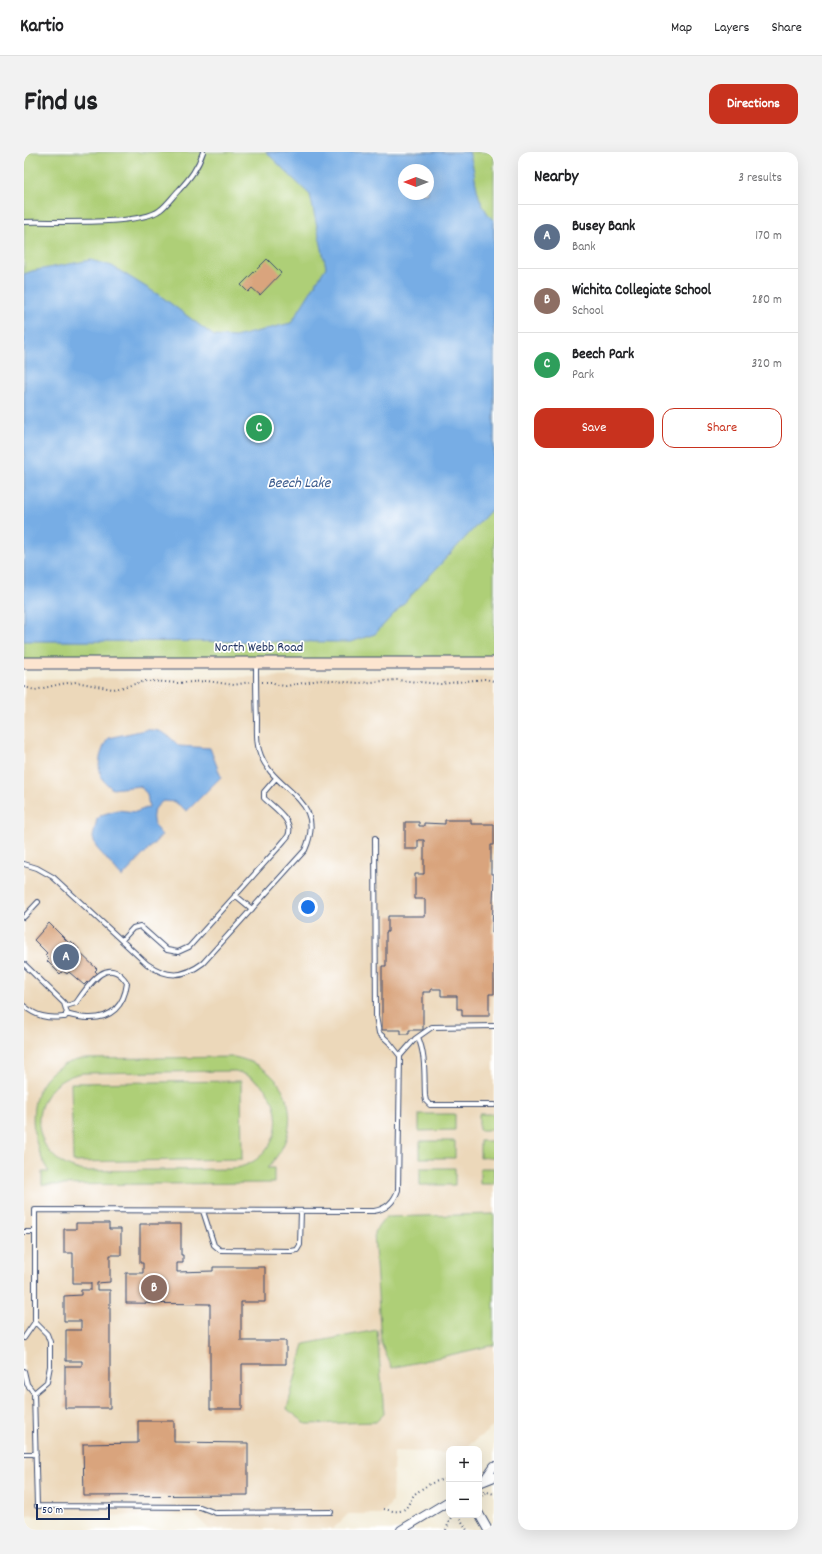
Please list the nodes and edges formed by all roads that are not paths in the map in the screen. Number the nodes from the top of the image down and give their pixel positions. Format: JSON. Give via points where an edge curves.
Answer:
{"nodes":[{"id":1,"x":203,"y":152,"type":"edge"},
{"id":2,"x":24,"y":222,"type":"edge"},
{"id":3,"x":24,"y":662,"type":"edge"},
{"id":4,"x":256,"y":663,"type":"junction"},
{"id":5,"x":494,"y":663,"type":"edge"},
{"id":6,"x":276,"y":778,"type":"junction"},
{"id":7,"x":375,"y":838,"type":"dead end"},
{"id":8,"x":24,"y":864,"type":"edge"},
{"id":9,"x":235,"y":895,"type":"junction"},
{"id":10,"x":38,"y":902,"type":"dead end"},
{"id":11,"x":252,"y":909,"type":"junction"},
{"id":12,"x":24,"y":917,"type":"edge"},
{"id":13,"x":122,"y":940,"type":"junction"},
{"id":14,"x":24,"y":964,"type":"edge"},
{"id":15,"x":24,"y":1006,"type":"edge"},
{"id":16,"x":66,"y":1006,"type":"junction"},
{"id":17,"x":66,"y":1014,"type":"junction"},
{"id":18,"x":494,"y":1026,"type":"edge"},
{"id":19,"x":418,"y":1037,"type":"junction"},
{"id":20,"x":400,"y":1056,"type":"junction"},
{"id":21,"x":494,"y":1105,"type":"edge"},
{"id":22,"x":203,"y":1211,"type":"junction"},
{"id":23,"x":301,"y":1211,"type":"junction"},
{"id":24,"x":24,"y":1232,"type":"edge"},
{"id":25,"x":35,"y":1232,"type":"junction"},
{"id":26,"x":35,"y":1322,"type":"junction"},
{"id":27,"x":24,"y":1338,"type":"edge"},
{"id":28,"x":24,"y":1371,"type":"edge"},
{"id":29,"x":34,"y":1393,"type":"junction"},
{"id":30,"x":24,"y":1454,"type":"edge"},
{"id":31,"x":36,"y":1454,"type":"junction"},
{"id":32,"x":494,"y":1466,"type":"edge"},
{"id":33,"x":494,"y":1476,"type":"edge"},
{"id":34,"x":482,"y":1484,"type":"edge"},
{"id":35,"x":446,"y":1503,"type":"edge"},
{"id":36,"x":331,"y":1512,"type":"dead end"},
{"id":37,"x":481,"y":1518,"type":"edge"},
{"id":38,"x":401,"y":1530,"type":"edge"},
{"id":39,"x":488,"y":1530,"type":"edge"}],
"edges":[{"from":1,"to":2,"type":"lane","via":[[194,174],[160,210],[148,216],[122,220]]},
{"from":3,"to":4,"type":"main road","name":"North Webb Road"},
{"from":4,"to":5,"type":"main road","name":"North Webb Road"},
{"from":4,"to":6,"type":"lane","via":[[259,749],[264,764]]},
{"from":6,"to":9,"type":"lane","via":[[264,792],[264,798],[284,816],[289,826],[288,835]]},
{"from":6,"to":11,"type":"lane","via":[[294,794],[309,813],[311,831],[305,850]]},
{"from":7,"to":20,"type":"lane","via":[[376,1016],[379,1032]]},
{"from":8,"to":13,"type":"lane","via":[[53,877]]},
{"from":9,"to":11,"type":"lane"},
{"from":9,"to":13,"type":"lane","via":[[188,947],[178,952],[167,950],[140,926],[133,928]]},
{"from":10,"to":12,"type":"lane"},
{"from":11,"to":13,"type":"lane","via":[[203,963],[196,969],[180,974],[166,974],[156,970]]},
{"from":14,"to":16,"type":"lane"},
{"from":15,"to":17,"type":"lane","via":[[41,1016],[63,1018]]},
{"from":16,"to":17,"type":"lane"},
{"from":16,"to":17,"type":"lane","via":[[76,1003],[98,974],[112,971],[122,976],[127,983],[126,993],[111,1013],[102,1017],[87,1018]]},
{"from":18,"to":19,"type":"lane","via":[[432,1027]]},
{"from":19,"to":20,"type":"lane"},
{"from":19,"to":21,"type":"lane","via":[[424,1060],[425,1096],[430,1105]]},
{"from":20,"to":23,"type":"lane","via":[[396,1197],[382,1210]]},
{"from":22,"to":23,"type":"lane"},
{"from":22,"to":23,"type":"lane","via":[[214,1245],[220,1250],[284,1251],[297,1250],[300,1245]]},
{"from":22,"to":25,"type":"lane","via":[[35,1210]]},
{"from":24,"to":25,"type":"lane"},
{"from":25,"to":26,"type":"lane"},
{"from":26,"to":27,"type":"lane"},
{"from":26,"to":29,"type":"lane","via":[[50,1342],[50,1366],[46,1382]]},
{"from":28,"to":29,"type":"lane","via":[[27,1384]]},
{"from":29,"to":31,"type":"lane"},
{"from":30,"to":31,"type":"lane"},
{"from":31,"to":36,"type":"lane","via":[[37,1506],[200,1507],[216,1513]]},
{"from":32,"to":34,"type":"street"},
{"from":33,"to":34,"type":"street"},
{"from":35,"to":38,"type":"street"},
{"from":37,"to":39,"type":"street"}]}
